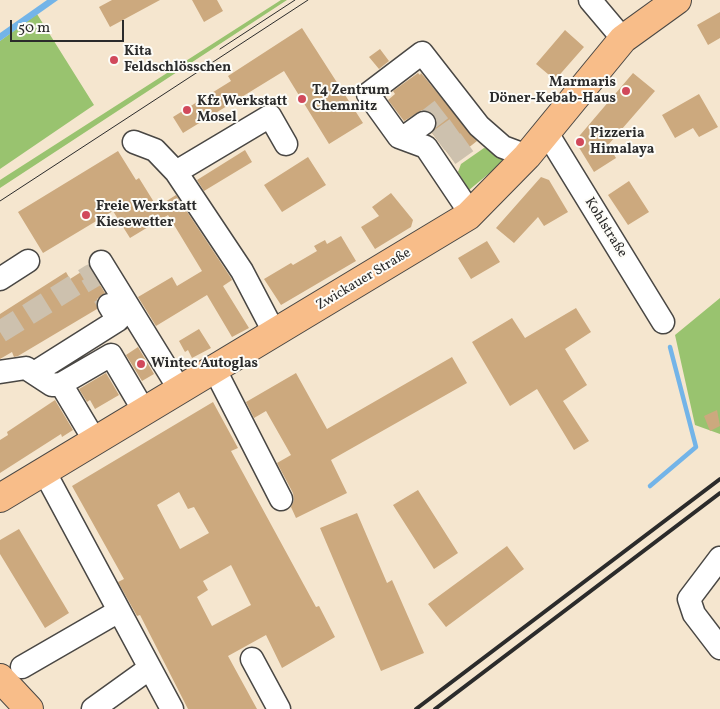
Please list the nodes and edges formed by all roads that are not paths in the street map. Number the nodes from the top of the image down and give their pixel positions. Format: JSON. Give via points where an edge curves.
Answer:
{"nodes":[{"id":1,"x":590,"y":0,"type":"edge"},
{"id":2,"x":677,"y":0,"type":"edge"},
{"id":3,"x":623,"y":39,"type":"junction"},
{"id":4,"x":424,"y":122,"type":"tunnel mouth"},
{"id":5,"x":547,"y":133,"type":"junction"},
{"id":6,"x":403,"y":138,"type":"junction"},
{"id":7,"x":134,"y":142,"type":"dead end"},
{"id":8,"x":286,"y":144,"type":"dead end"},
{"id":9,"x":527,"y":156,"type":"junction"},
{"id":10,"x":176,"y":172,"type":"junction"},
{"id":11,"x":471,"y":214,"type":"junction"},
{"id":12,"x":28,"y":261,"type":"dead end"},
{"id":13,"x":101,"y":262,"type":"dead end"},
{"id":14,"x":0,"y":278,"type":"edge"},
{"id":15,"x":113,"y":313,"type":"dead end"},
{"id":16,"x":663,"y":322,"type":"dead end"},
{"id":17,"x":275,"y":334,"type":"junction"},
{"id":18,"x":214,"y":370,"type":"junction"},
{"id":19,"x":0,"y":372,"type":"edge"},
{"id":20,"x":34,"y":373,"type":"junction"},
{"id":21,"x":61,"y":384,"type":"junction"},
{"id":22,"x":180,"y":390,"type":"junction"},
{"id":23,"x":144,"y":411,"type":"junction"},
{"id":24,"x":95,"y":441,"type":"junction"},
{"id":25,"x":44,"y":471,"type":"junction"},
{"id":26,"x":0,"y":498,"type":"edge"},
{"id":27,"x":281,"y":499,"type":"dead end"},
{"id":28,"x":720,"y":558,"type":"edge"},
{"id":29,"x":119,"y":611,"type":"junction"},
{"id":30,"x":720,"y":648,"type":"edge"},
{"id":31,"x":252,"y":659,"type":"dead end"},
{"id":32,"x":150,"y":668,"type":"junction"},
{"id":33,"x":11,"y":672,"type":"edge"},
{"id":34,"x":29,"y":709,"type":"edge"},
{"id":35,"x":93,"y":709,"type":"edge"},
{"id":36,"x":172,"y":709,"type":"edge"},
{"id":37,"x":279,"y":709,"type":"edge"}],
"edges":[{"from":1,"to":3,"type":"street"},
{"from":2,"to":3,"type":"main road","name":"Zwickauer Straße"},
{"from":3,"to":5,"type":"main road","name":"Zwickauer Straße"},
{"from":4,"to":6,"type":"street"},
{"from":5,"to":9,"type":"main road","name":"Zwickauer Straße"},
{"from":5,"to":16,"type":"street","name":"Kohlstraße"},
{"from":6,"to":9,"type":"street","via":[[399,137],[368,94],[422,53],[474,125],[503,147]]},
{"from":6,"to":11,"type":"street","via":[[438,152]]},
{"from":7,"to":10,"type":"street","via":[[155,150]]},
{"from":8,"to":10,"type":"street","via":[[270,116]]},
{"from":9,"to":11,"type":"main road","name":"Zwickauer Straße"},
{"from":10,"to":17,"type":"street","via":[[242,271]]},
{"from":11,"to":17,"type":"main road","name":"Zwickauer Straße"},
{"from":12,"to":14,"type":"street"},
{"from":13,"to":22,"type":"street"},
{"from":15,"to":20,"type":"street"},
{"from":17,"to":18,"type":"main road","name":"Zwickauer Straße"},
{"from":18,"to":22,"type":"main road","name":"Zwickauer Straße"},
{"from":18,"to":27,"type":"street"},
{"from":19,"to":20,"type":"street","via":[[26,368]]},
{"from":20,"to":21,"type":"street","via":[[52,385]]},
{"from":21,"to":23,"type":"street","via":[[111,355]]},
{"from":21,"to":24,"type":"street"},
{"from":22,"to":23,"type":"main road","name":"Zwickauer Straße"},
{"from":23,"to":24,"type":"main road","name":"Zwickauer Straße"},
{"from":24,"to":25,"type":"main road","name":"Zwickauer Straße"},
{"from":25,"to":26,"type":"main road","name":"Zwickauer Straße"},
{"from":25,"to":29,"type":"street"},
{"from":28,"to":30,"type":"street","via":[[689,599],[694,614]]},
{"from":29,"to":32,"type":"street"},
{"from":29,"to":33,"type":"street"},
{"from":31,"to":37,"type":"street"},
{"from":32,"to":35,"type":"street"},
{"from":32,"to":36,"type":"street"},
{"from":33,"to":34,"type":"main road"}]}
